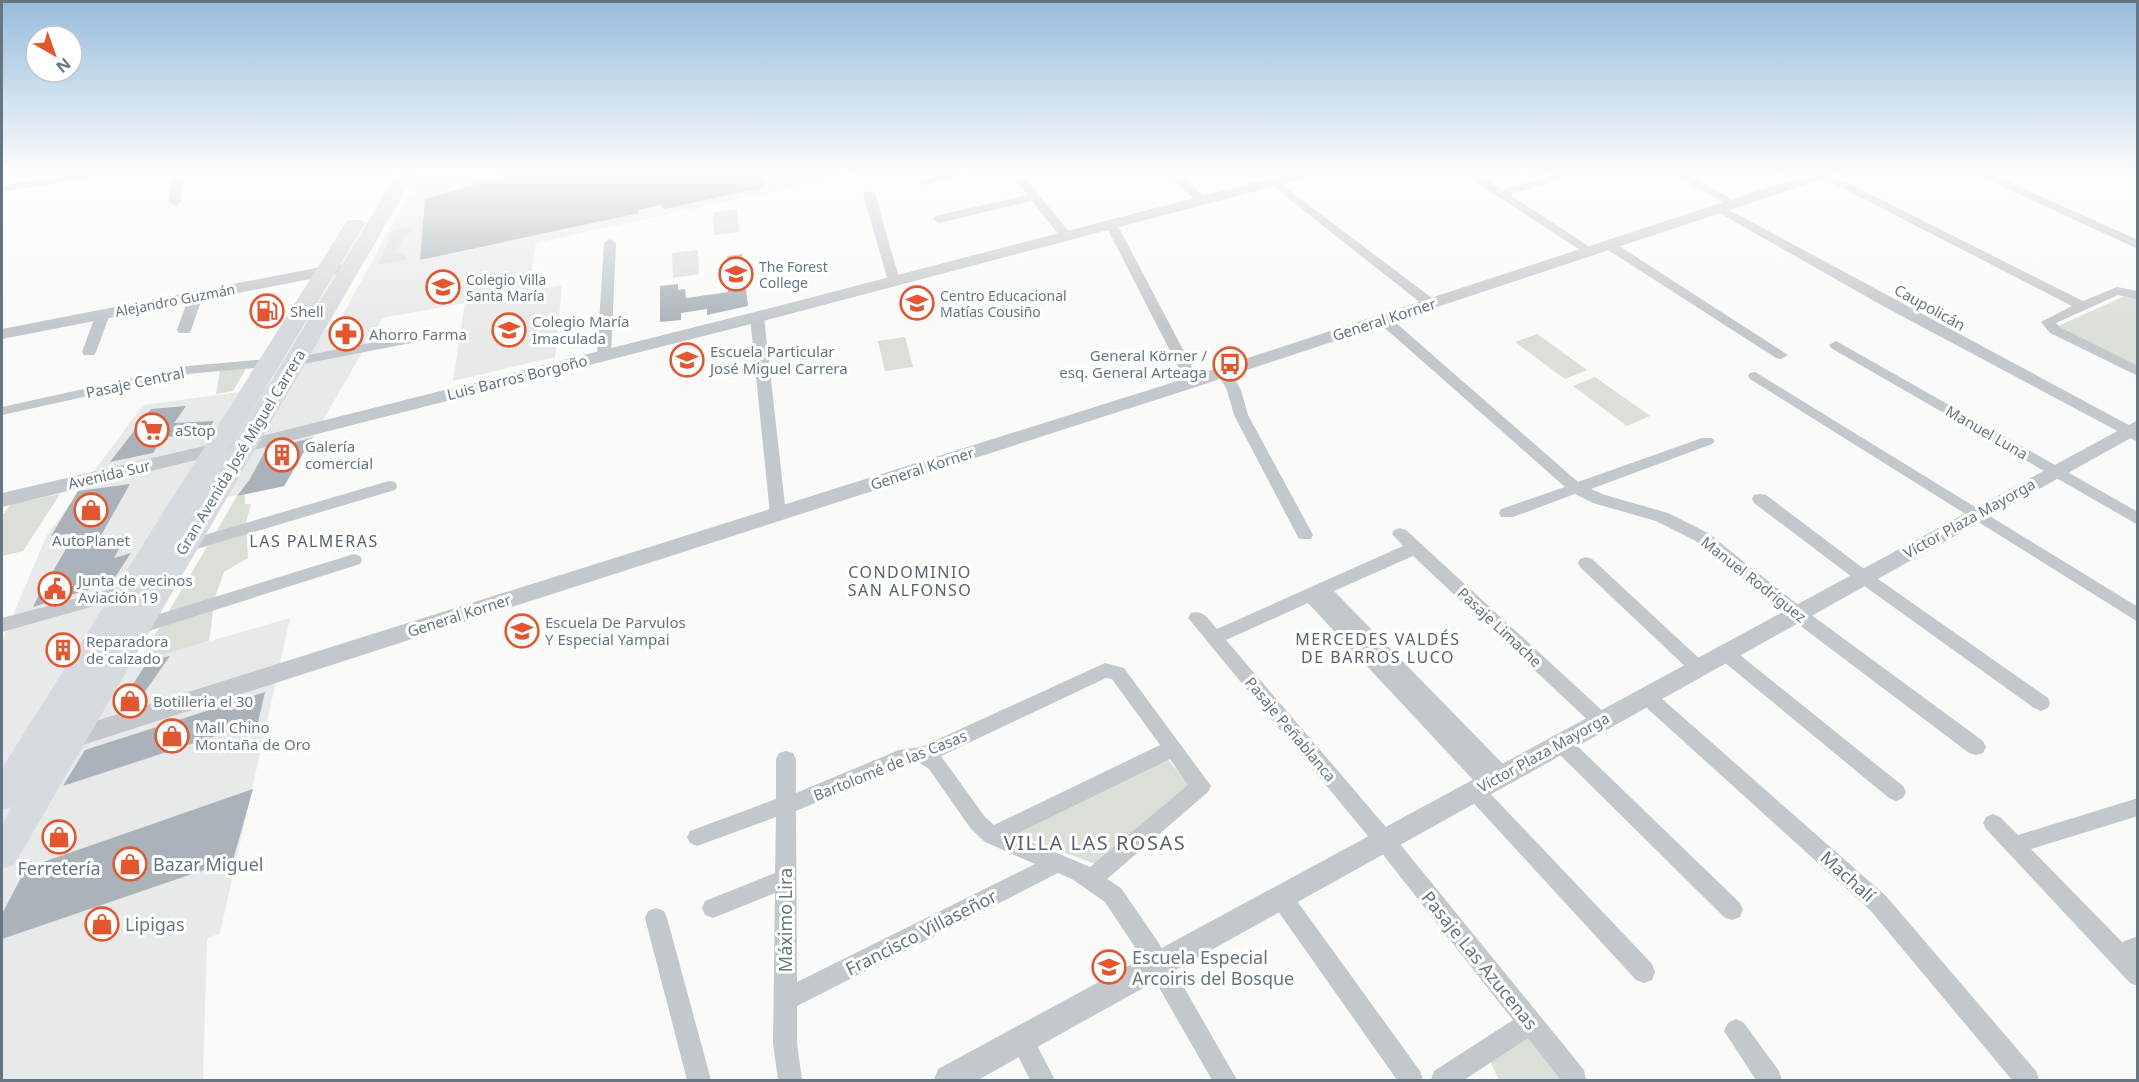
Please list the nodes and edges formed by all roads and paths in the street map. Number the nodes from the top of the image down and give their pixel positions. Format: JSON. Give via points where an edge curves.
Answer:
{"nodes":[{"id":1,"x":355,"y":224,"type":"edge"},
{"id":2,"x":376,"y":224,"type":"edge"},
{"id":3,"x":878,"y":224,"type":"edge"},
{"id":4,"x":1057,"y":224,"type":"edge"},
{"id":5,"x":1109,"y":224,"type":"edge"},
{"id":6,"x":1111,"y":224,"type":"edge"},
{"id":7,"x":1329,"y":224,"type":"edge"},
{"id":8,"x":1548,"y":224,"type":"edge"},
{"id":9,"x":1671,"y":224,"type":"edge"},
{"id":10,"x":1758,"y":224,"type":"edge"},
{"id":11,"x":1922,"y":224,"type":"edge"},
{"id":12,"x":2093,"y":224,"type":"edge"},
{"id":13,"x":1066,"y":236,"type":"junction"},
{"id":14,"x":610,"y":243,"type":"dead end"},
{"id":15,"x":1609,"y":245,"type":"junction"},
{"id":16,"x":2138,"y":245,"type":"edge"},
{"id":17,"x":1590,"y":251,"type":"junction"},
{"id":18,"x":349,"y":269,"type":"junction"},
{"id":19,"x":326,"y":271,"type":"junction"},
{"id":20,"x":894,"y":281,"type":"junction"},
{"id":21,"x":2138,"y":295,"type":"edge"},
{"id":22,"x":196,"y":296,"type":"junction"},
{"id":23,"x":1431,"y":304,"type":"junction"},
{"id":24,"x":2082,"y":306,"type":"junction"},
{"id":25,"x":103,"y":314,"type":"junction"},
{"id":26,"x":757,"y":316,"type":"junction"},
{"id":27,"x":1383,"y":319,"type":"junction"},
{"id":28,"x":184,"y":330,"type":"dead end"},
{"id":29,"x":3,"y":336,"type":"edge"},
{"id":30,"x":421,"y":337,"type":"dead end"},
{"id":31,"x":1836,"y":345,"type":"dead end"},
{"id":32,"x":89,"y":352,"type":"dead end"},
{"id":33,"x":604,"y":355,"type":"junction"},
{"id":34,"x":1781,"y":355,"type":"dead end"},
{"id":35,"x":281,"y":363,"type":"junction"},
{"id":36,"x":1224,"y":372,"type":"junction"},
{"id":37,"x":2138,"y":372,"type":"edge"},
{"id":38,"x":1755,"y":376,"type":"dead end"},
{"id":39,"x":1193,"y":382,"type":"junction"},
{"id":40,"x":2,"y":411,"type":"edge"},
{"id":41,"x":2134,"y":431,"type":"edge"},
{"id":42,"x":1707,"y":441,"type":"dead end"},
{"id":43,"x":229,"y":448,"type":"junction"},
{"id":44,"x":2054,"y":471,"type":"junction"},
{"id":45,"x":389,"y":486,"type":"dead end"},
{"id":46,"x":1576,"y":488,"type":"junction"},
{"id":47,"x":1760,"y":499,"type":"dead end"},
{"id":48,"x":2,"y":500,"type":"edge"},
{"id":49,"x":1507,"y":513,"type":"dead end"},
{"id":50,"x":778,"y":514,"type":"junction"},
{"id":51,"x":1975,"y":515,"type":"junction"},
{"id":52,"x":2138,"y":520,"type":"edge"},
{"id":53,"x":1400,"y":534,"type":"dead end"},
{"id":54,"x":1305,"y":535,"type":"dead end"},
{"id":55,"x":183,"y":547,"type":"junction"},
{"id":56,"x":1416,"y":548,"type":"junction"},
{"id":57,"x":354,"y":560,"type":"dead end"},
{"id":58,"x":1586,"y":563,"type":"dead end"},
{"id":59,"x":1862,"y":576,"type":"junction"},
{"id":60,"x":160,"y":586,"type":"junction"},
{"id":61,"x":130,"y":590,"type":"junction"},
{"id":62,"x":1316,"y":593,"type":"junction"},
{"id":63,"x":1796,"y":613,"type":"junction"},
{"id":64,"x":2138,"y":616,"type":"edge"},
{"id":65,"x":1197,"y":618,"type":"dead end"},
{"id":66,"x":2,"y":625,"type":"edge"},
{"id":67,"x":135,"y":628,"type":"junction"},
{"id":68,"x":1214,"y":638,"type":"junction"},
{"id":69,"x":1724,"y":652,"type":"junction"},
{"id":70,"x":1697,"y":667,"type":"junction"},
{"id":71,"x":1645,"y":695,"type":"junction"},
{"id":72,"x":2041,"y":703,"type":"dead end"},
{"id":73,"x":1600,"y":720,"type":"junction"},
{"id":74,"x":70,"y":738,"type":"junction"},
{"id":75,"x":1560,"y":742,"type":"junction"},
{"id":76,"x":1976,"y":747,"type":"dead end"},
{"id":77,"x":1173,"y":748,"type":"junction"},
{"id":78,"x":924,"y":755,"type":"junction"},
{"id":79,"x":786,"y":759,"type":"dead end"},
{"id":80,"x":11,"y":767,"type":"edge"},
{"id":81,"x":1488,"y":782,"type":"junction"},
{"id":82,"x":1896,"y":792,"type":"dead end"},
{"id":83,"x":2,"y":796,"type":"edge"},
{"id":84,"x":786,"y":806,"type":"junction"},
{"id":85,"x":2138,"y":807,"type":"edge"},
{"id":86,"x":1993,"y":823,"type":"dead end"},
{"id":87,"x":992,"y":836,"type":"junction"},
{"id":88,"x":697,"y":837,"type":"dead end"},
{"id":89,"x":1384,"y":840,"type":"junction"},
{"id":90,"x":2014,"y":845,"type":"junction"},
{"id":91,"x":2,"y":854,"type":"edge"},
{"id":92,"x":1057,"y":863,"type":"junction"},
{"id":93,"x":786,"y":879,"type":"junction"},
{"id":94,"x":1092,"y":879,"type":"junction"},
{"id":95,"x":1281,"y":897,"type":"junction"},
{"id":96,"x":712,"y":908,"type":"dead end"},
{"id":97,"x":1732,"y":910,"type":"dead end"},
{"id":98,"x":656,"y":918,"type":"dead end"},
{"id":99,"x":2128,"y":950,"type":"edge"},
{"id":100,"x":1158,"y":965,"type":"junction"},
{"id":101,"x":1644,"y":972,"type":"dead end"},
{"id":102,"x":2138,"y":975,"type":"edge"},
{"id":103,"x":785,"y":1000,"type":"junction"},
{"id":104,"x":1530,"y":1023,"type":"junction"},
{"id":105,"x":1736,"y":1031,"type":"dead end"},
{"id":106,"x":1022,"y":1040,"type":"junction"},
{"id":107,"x":1575,"y":1079,"type":"edge"},
{"id":108,"x":699,"y":1080,"type":"edge"},
{"id":109,"x":790,"y":1080,"type":"edge"},
{"id":110,"x":949,"y":1080,"type":"edge"},
{"id":111,"x":1043,"y":1080,"type":"edge"},
{"id":112,"x":1225,"y":1080,"type":"edge"},
{"id":113,"x":1411,"y":1080,"type":"edge"},
{"id":114,"x":1443,"y":1080,"type":"edge"},
{"id":115,"x":1770,"y":1080,"type":"edge"},
{"id":116,"x":2027,"y":1080,"type":"edge"}],
"edges":[{"from":1,"to":19,"type":"main road","name":"Gran Avenida José Miguel Carrera"},
{"from":2,"to":18,"type":"main road","name":"Gran Avenida José Miguel Carrera"},
{"from":3,"to":20,"type":"street"},
{"from":4,"to":13,"type":"street"},
{"from":5,"to":13,"type":"street","name":"Luis Barros Borgoño"},
{"from":6,"to":39,"type":"street"},
{"from":7,"to":23,"type":"street"},
{"from":8,"to":17,"type":"street"},
{"from":9,"to":15,"type":"street","name":"General Korner"},
{"from":10,"to":41,"type":"street","name":"Caupolicán","via":[[1888,303]]},
{"from":11,"to":24,"type":"street"},
{"from":12,"to":16,"type":"street"},
{"from":13,"to":20,"type":"street","name":"Luis Barros Borgoño"},
{"from":14,"to":33,"type":"street"},
{"from":15,"to":17,"type":"street","name":"General Korner"},
{"from":15,"to":34,"type":"street"},
{"from":17,"to":23,"type":"street","name":"General Korner"},
{"from":18,"to":19,"type":"street","name":"Alejandro Guzmán"},
{"from":18,"to":35,"type":"main road","name":"Gran Avenida José Miguel Carrera"},
{"from":19,"to":22,"type":"street","name":"Alejandro Guzmán"},
{"from":19,"to":35,"type":"main road","name":"Gran Avenida José Miguel Carrera"},
{"from":20,"to":26,"type":"street","name":"Luis Barros Borgoño"},
{"from":21,"to":24,"type":"street","via":[[2117,291]]},
{"from":22,"to":25,"type":"street","name":"Alejandro Guzmán"},
{"from":22,"to":28,"type":"street"},
{"from":23,"to":27,"type":"street","name":"General Korner"},
{"from":24,"to":37,"type":"street","via":[[2049,320],[2048,324]]},
{"from":25,"to":29,"type":"street","name":"Alejandro Guzmán"},
{"from":25,"to":32,"type":"street"},
{"from":26,"to":33,"type":"street","name":"Luis Barros Borgoño"},
{"from":26,"to":50,"type":"street"},
{"from":27,"to":36,"type":"street","name":"General Korner"},
{"from":27,"to":46,"type":"street","name":"Manuel Rodríguez"},
{"from":30,"to":35,"type":"street","name":"Pasaje Central"},
{"from":31,"to":44,"type":"street","name":"Manuel Luna"},
{"from":33,"to":43,"type":"street","name":"Luis Barros Borgoño"},
{"from":35,"to":40,"type":"street","name":"Pasaje Central","via":[[188,370]]},
{"from":35,"to":43,"type":"main road","name":"Gran Avenida José Miguel Carrera"},
{"from":36,"to":39,"type":"street","name":"General Korner"},
{"from":36,"to":54,"type":"street","via":[[1241,415]]},
{"from":38,"to":51,"type":"street"},
{"from":39,"to":50,"type":"street","name":"General Korner"},
{"from":41,"to":44,"type":"street","name":"Víctor Plaza Mayorga"},
{"from":42,"to":46,"type":"street"},
{"from":43,"to":48,"type":"street","name":"Avenida Sur"},
{"from":43,"to":55,"type":"main road","name":"Gran Avenida José Miguel Carrera"},
{"from":43,"to":61,"type":"main road","name":"Gran Avenida José Miguel Carrera"},
{"from":44,"to":51,"type":"street","name":"Víctor Plaza Mayorga"},
{"from":44,"to":52,"type":"street","name":"Manuel Luna"},
{"from":45,"to":55,"type":"street"},
{"from":46,"to":49,"type":"street"},
{"from":46,"to":63,"type":"street","name":"Manuel Rodríguez","via":[[1689,530],[1726,554]]},
{"from":47,"to":59,"type":"street"},
{"from":50,"to":74,"type":"street","name":"General Korner"},
{"from":51,"to":59,"type":"street","name":"Víctor Plaza Mayorga"},
{"from":51,"to":64,"type":"street"},
{"from":53,"to":56,"type":"street","name":"Pasaje Limache"},
{"from":55,"to":60,"type":"main road","name":"Gran Avenida José Miguel Carrera"},
{"from":56,"to":62,"type":"street"},
{"from":56,"to":73,"type":"street","name":"Pasaje Limache"},
{"from":57,"to":67,"type":"street"},
{"from":58,"to":70,"type":"street"},
{"from":59,"to":63,"type":"street","name":"Víctor Plaza Mayorga"},
{"from":59,"to":72,"type":"street"},
{"from":60,"to":61,"type":"street"},
{"from":60,"to":67,"type":"main road","name":"Gran Avenida José Miguel Carrera"},
{"from":61,"to":66,"type":"street"},
{"from":61,"to":80,"type":"main road","name":"Gran Avenida José Miguel Carrera"},
{"from":62,"to":68,"type":"street"},
{"from":62,"to":81,"type":"street"},
{"from":63,"to":69,"type":"street","name":"Víctor Plaza Mayorga"},
{"from":63,"to":76,"type":"street","name":"Manuel Rodríguez"},
{"from":65,"to":68,"type":"street","name":"Pasaje Peñablanca"},
{"from":67,"to":74,"type":"main road","name":"Gran Avenida José Miguel Carrera"},
{"from":68,"to":89,"type":"street","name":"Pasaje Peñablanca"},
{"from":69,"to":70,"type":"street","name":"Víctor Plaza Mayorga"},
{"from":69,"to":82,"type":"street"},
{"from":70,"to":71,"type":"street","name":"Víctor Plaza Mayorga"},
{"from":71,"to":73,"type":"street","name":"Víctor Plaza Mayorga"},
{"from":71,"to":116,"type":"street","name":"Machalí","via":[[1878,903]]},
{"from":73,"to":75,"type":"street","name":"Víctor Plaza Mayorga"},
{"from":74,"to":80,"type":"street","name":"General Korner"},
{"from":74,"to":91,"type":"main road","name":"Gran Avenida José Miguel Carrera"},
{"from":75,"to":81,"type":"street","name":"Víctor Plaza Mayorga"},
{"from":75,"to":97,"type":"street"},
{"from":77,"to":78,"type":"street","name":"Bartolomé de las Casas","via":[[1118,673],[1105,670]]},
{"from":77,"to":87,"type":"street"},
{"from":77,"to":94,"type":"street","via":[[1201,786]]},
{"from":78,"to":84,"type":"street","name":"Bartolomé de las Casas","via":[[906,756]]},
{"from":78,"to":87,"type":"street","via":[[936,763],[978,823]]},
{"from":79,"to":84,"type":"street","name":"Máximo Lira"},
{"from":80,"to":83,"type":"main road","name":"Gran Avenida José Miguel Carrera"},
{"from":81,"to":89,"type":"street","name":"Víctor Plaza Mayorga"},
{"from":81,"to":101,"type":"street"},
{"from":84,"to":88,"type":"street","name":"Bartolomé de las Casas"},
{"from":84,"to":93,"type":"street","name":"Máximo Lira"},
{"from":85,"to":90,"type":"street"},
{"from":86,"to":90,"type":"street"},
{"from":87,"to":92,"type":"street"},
{"from":89,"to":95,"type":"street","name":"Víctor Plaza Mayorga"},
{"from":89,"to":104,"type":"street","name":"Pasaje Las Azucenas"},
{"from":90,"to":99,"type":"street"},
{"from":92,"to":94,"type":"street"},
{"from":92,"to":103,"type":"street","name":"Francisco Villaseñor"},
{"from":93,"to":96,"type":"street"},
{"from":93,"to":103,"type":"street","name":"Máximo Lira"},
{"from":94,"to":100,"type":"street","via":[[1119,903]]},
{"from":95,"to":100,"type":"street","name":"Víctor Plaza Mayorga"},
{"from":95,"to":113,"type":"street"},
{"from":98,"to":108,"type":"street"},
{"from":99,"to":102,"type":"street"},
{"from":100,"to":106,"type":"street","name":"Víctor Plaza Mayorga"},
{"from":100,"to":112,"type":"street"},
{"from":103,"to":109,"type":"street","name":"Máximo Lira"},
{"from":104,"to":107,"type":"street","name":"Pasaje Las Azucenas"},
{"from":104,"to":114,"type":"street"},
{"from":105,"to":115,"type":"street"},
{"from":106,"to":110,"type":"street","name":"Víctor Plaza Mayorga"},
{"from":106,"to":111,"type":"street"}]}
